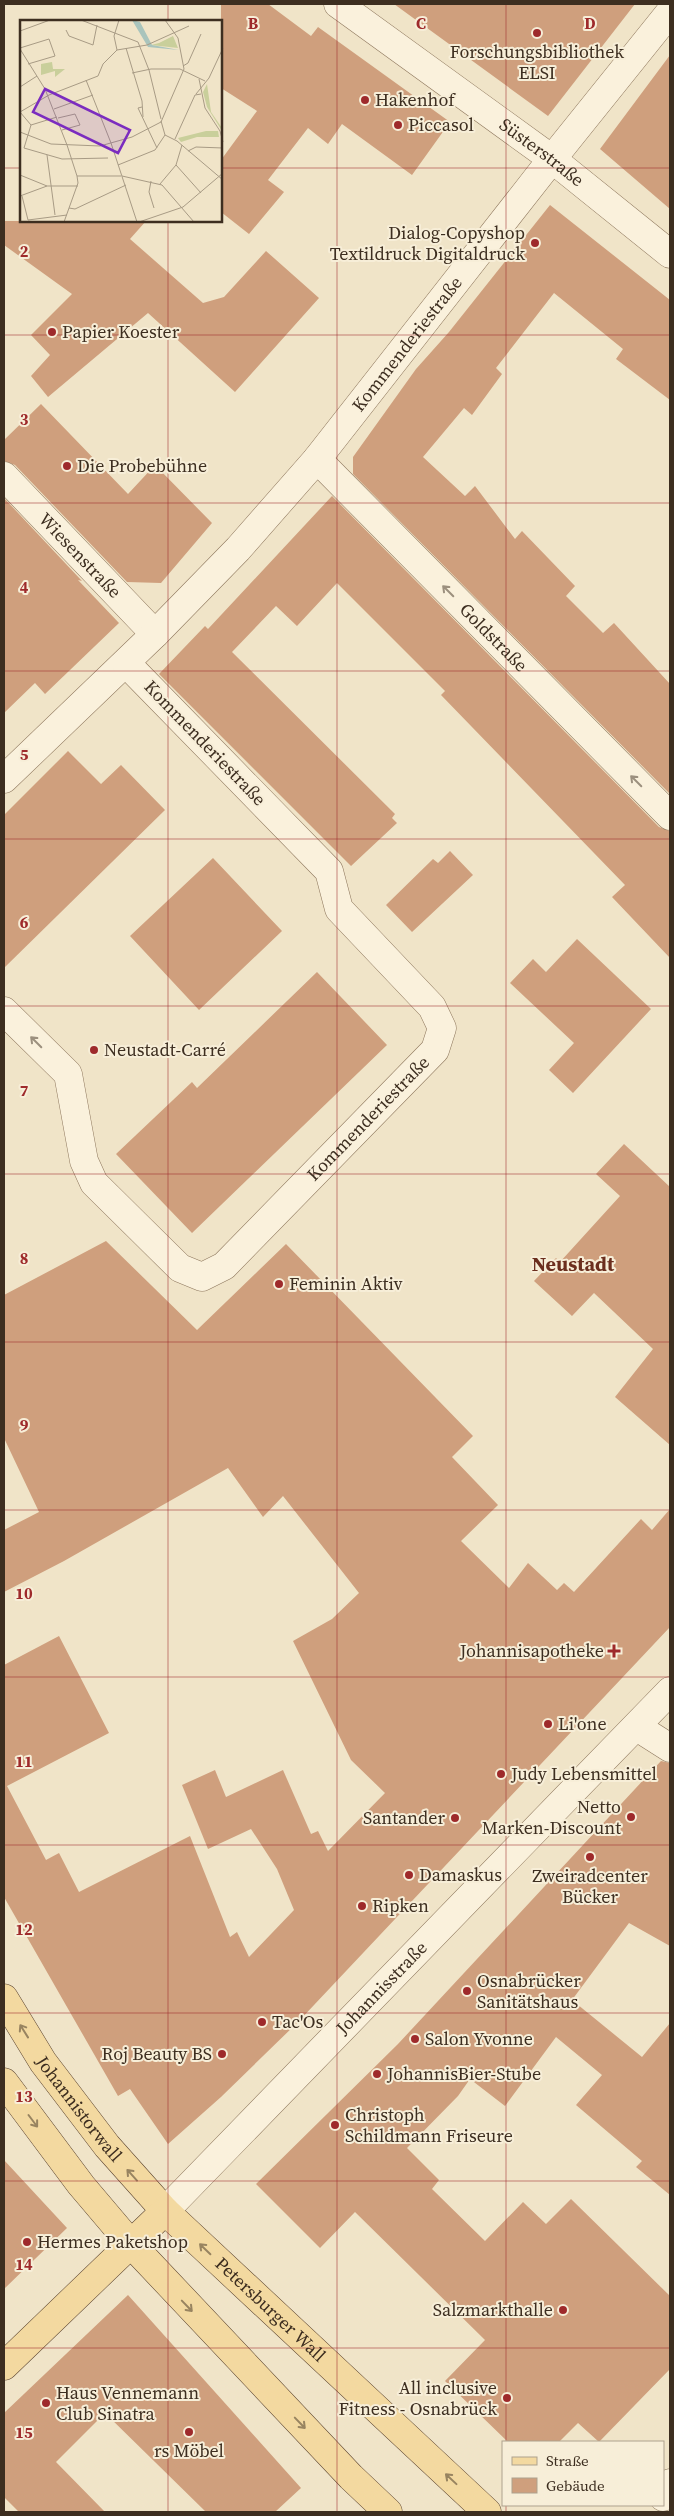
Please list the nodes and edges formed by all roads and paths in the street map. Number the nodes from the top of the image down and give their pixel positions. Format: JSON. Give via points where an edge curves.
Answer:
{"nodes":[{"id":1,"x":338,"y":4,"type":"edge"},
{"id":2,"x":670,"y":12,"type":"edge"},
{"id":3,"x":552,"y":158,"type":"junction"},
{"id":4,"x":670,"y":254,"type":"edge"},
{"id":5,"x":317,"y":459,"type":"junction"},
{"id":6,"x":4,"y":476,"type":"edge"},
{"id":7,"x":155,"y":634,"type":"junction"},
{"id":8,"x":126,"y":663,"type":"junction"},
{"id":9,"x":4,"y":779,"type":"edge"},
{"id":10,"x":670,"y":816,"type":"edge"},
{"id":11,"x":4,"y":1011,"type":"edge"},
{"id":12,"x":670,"y":1691,"type":"edge"},
{"id":13,"x":637,"y":1728,"type":"junction"},
{"id":14,"x":670,"y":1748,"type":"edge"},
{"id":15,"x":4,"y":1998,"type":"edge"},
{"id":16,"x":4,"y":2082,"type":"edge"},
{"id":17,"x":165,"y":2211,"type":"junction"},
{"id":18,"x":131,"y":2244,"type":"junction"},
{"id":19,"x":4,"y":2366,"type":"edge"},
{"id":20,"x":670,"y":2483,"type":"edge"},
{"id":21,"x":664,"y":2495,"type":"edge"},
{"id":22,"x":388,"y":2512,"type":"edge"},
{"id":23,"x":487,"y":2512,"type":"edge"}],
"edges":[{"from":1,"to":3,"type":"street","name":"Süsterstraße"},
{"from":2,"to":3,"type":"street","name":"Kommenderiestraße"},
{"from":3,"to":4,"type":"street","name":"Süsterstraße"},
{"from":3,"to":5,"type":"street","name":"Kommenderiestraße"},
{"from":5,"to":7,"type":"street","name":"Kommenderiestraße","via":[[238,549]]},
{"from":10,"to":5,"type":"street","name":"Goldstraße","one_way":true},
{"from":6,"to":7,"type":"street","name":"Wiesenstraße"},
{"from":7,"to":8,"type":"street","name":"Kommenderiestraße"},
{"from":8,"to":9,"type":"street","name":"Kommenderiestraße"},
{"from":8,"to":11,"type":"street","name":"Kommenderiestraße","one_way":true,"via":[[329,870],[339,909],[432,1007],[442,1028],[435,1050],[224,1266],[202,1276],[180,1268],[94,1183],[84,1161],[68,1074]]},
{"from":12,"to":13,"type":"street","name":"Johannisstraße"},
{"from":13,"to":14,"type":"street"},
{"from":13,"to":17,"type":"street","name":"Johannisstraße"},
{"from":17,"to":15,"type":"main road","name":"Johannistorwall","one_way":true,"via":[[107,2146],[43,2062]]},
{"from":16,"to":18,"type":"main road","one_way":true,"via":[[81,2185]]},
{"from":17,"to":18,"type":"main road","name":"Johannisstraße"},
{"from":23,"to":17,"type":"main road","name":"Petersburger Wall","one_way":true},
{"from":18,"to":19,"type":"main road","name":"Johannisstraße"},
{"from":18,"to":22,"type":"main road","one_way":true,"via":[[344,2470]]},
{"from":20,"to":21,"type":"street"}]}
